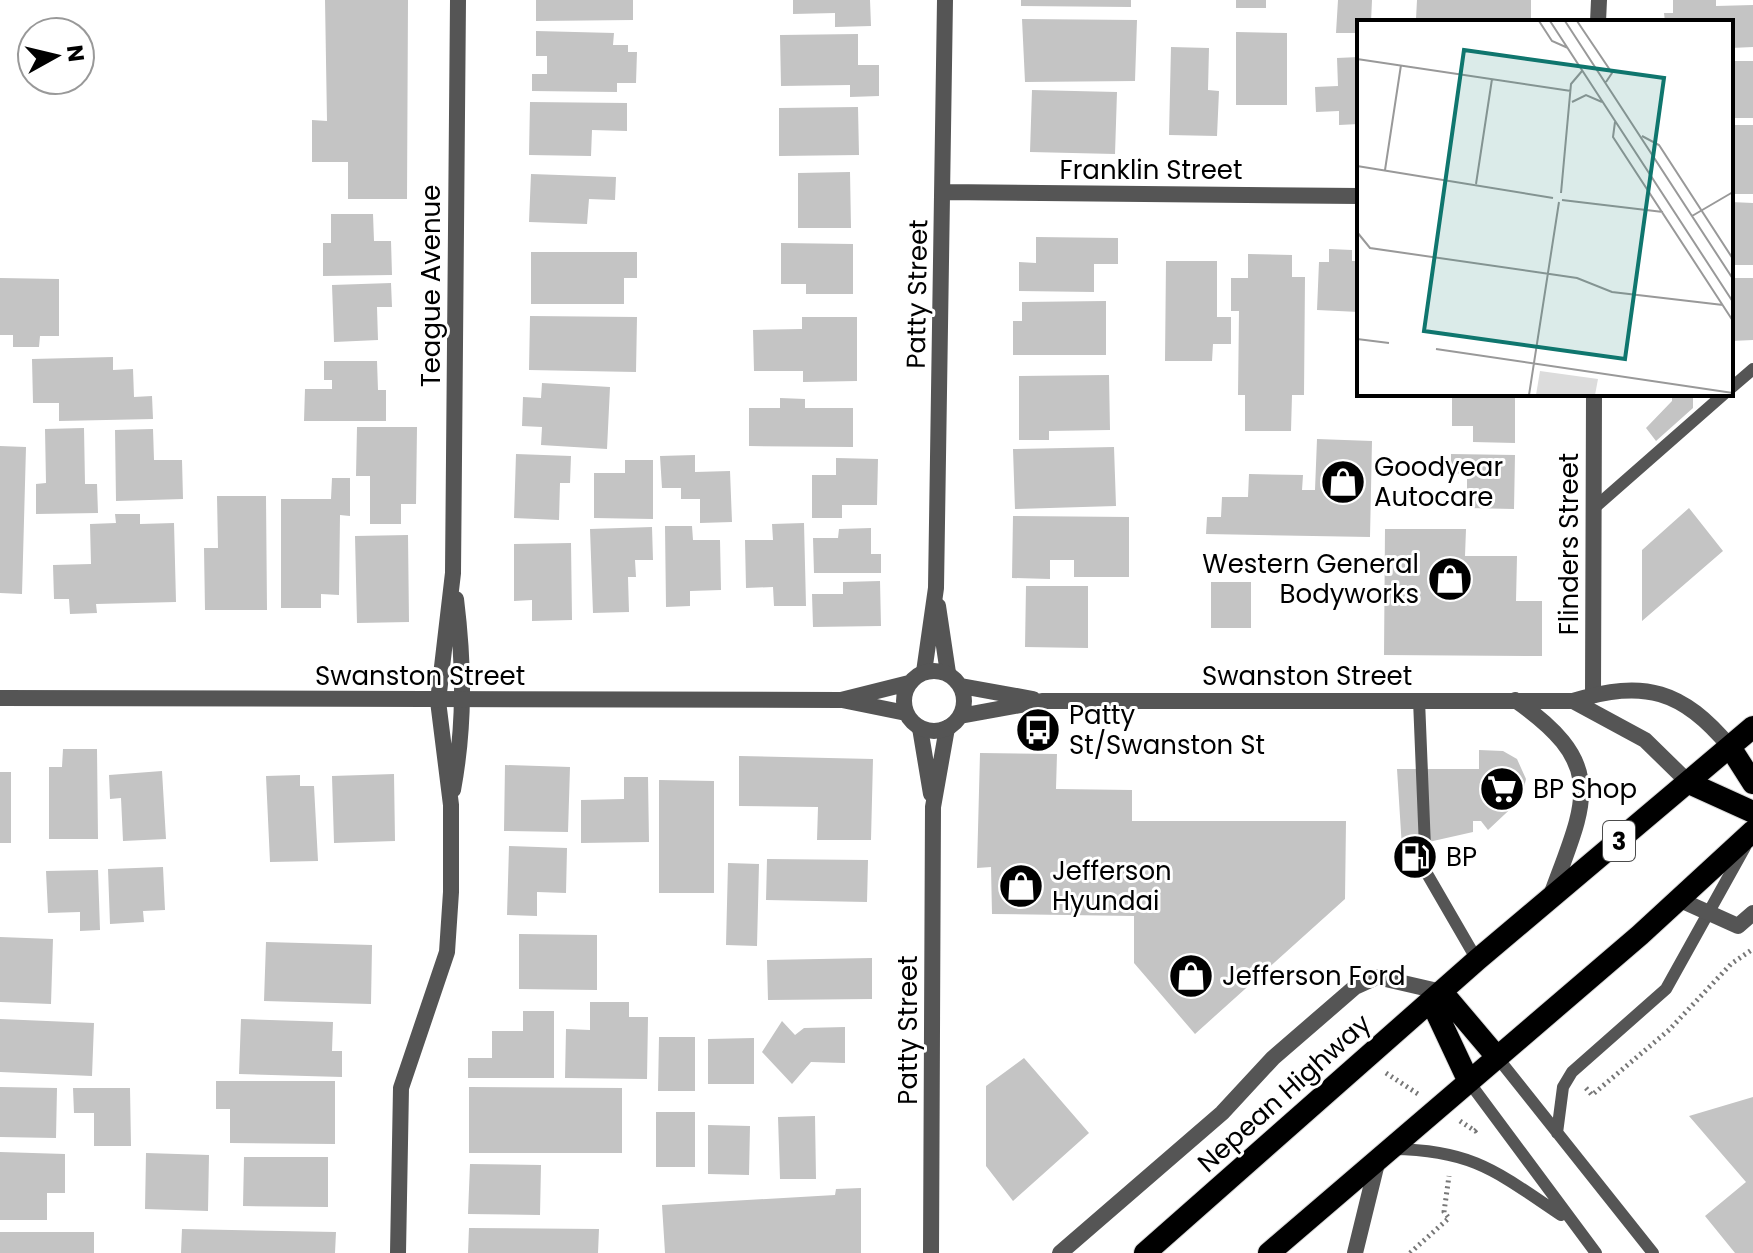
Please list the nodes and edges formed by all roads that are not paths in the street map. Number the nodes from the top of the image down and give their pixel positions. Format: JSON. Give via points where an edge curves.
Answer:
{"nodes":[{"id":1,"x":458,"y":0,"type":"edge"},
{"id":2,"x":945,"y":0,"type":"edge"},
{"id":3,"x":1599,"y":0,"type":"edge"},
{"id":4,"x":1598,"y":20,"type":"edge"},
{"id":5,"x":943,"y":192,"type":"junction"},
{"id":6,"x":1357,"y":196,"type":"edge"},
{"id":7,"x":1753,"y":369,"type":"edge"},
{"id":8,"x":1733,"y":386,"type":"edge"},
{"id":9,"x":1594,"y":396,"type":"edge"},
{"id":10,"x":1722,"y":396,"type":"edge"},
{"id":11,"x":1593,"y":509,"type":"junction"},
{"id":12,"x":453,"y":573,"type":"junction"},
{"id":13,"x":936,"y":588,"type":"junction"},
{"id":14,"x":924,"y":672,"type":"junction"},
{"id":15,"x":948,"y":673,"type":"junction"},
{"id":16,"x":909,"y":683,"type":"junction"},
{"id":17,"x":961,"y":686,"type":"junction"},
{"id":18,"x":1593,"y":695,"type":"junction"},
{"id":19,"x":0,"y":698,"type":"edge"},
{"id":20,"x":841,"y":700,"type":"junction"},
{"id":21,"x":1419,"y":700,"type":"junction"},
{"id":22,"x":1515,"y":700,"type":"junction"},
{"id":23,"x":438,"y":701,"type":"junction"},
{"id":24,"x":463,"y":701,"type":"junction"},
{"id":25,"x":1042,"y":701,"type":"junction"},
{"id":26,"x":1573,"y":701,"type":"junction"},
{"id":27,"x":906,"y":713,"type":"junction"},
{"id":28,"x":954,"y":722,"type":"junction"},
{"id":29,"x":1753,"y":727,"type":"edge"},
{"id":30,"x":920,"y":728,"type":"junction"},
{"id":31,"x":1730,"y":747,"type":"junction"},
{"id":32,"x":1689,"y":783,"type":"junction"},
{"id":33,"x":1753,"y":783,"type":"edge"},
{"id":34,"x":451,"y":805,"type":"junction"},
{"id":35,"x":933,"y":807,"type":"junction"},
{"id":36,"x":1753,"y":812,"type":"edge"},
{"id":37,"x":1753,"y":832,"type":"edge"},
{"id":38,"x":1549,"y":899,"type":"junction"},
{"id":39,"x":1678,"y":899,"type":"junction"},
{"id":40,"x":1707,"y":913,"type":"junction"},
{"id":41,"x":1753,"y":913,"type":"edge"},
{"id":42,"x":1477,"y":960,"type":"junction"},
{"id":43,"x":1436,"y":996,"type":"junction"},
{"id":44,"x":1497,"y":1057,"type":"junction"},
{"id":45,"x":1469,"y":1082,"type":"junction"},
{"id":46,"x":1557,"y":1133,"type":"junction"},
{"id":47,"x":1384,"y":1154,"type":"junction"},
{"id":48,"x":1570,"y":1222,"type":"junction"},
{"id":49,"x":398,"y":1253,"type":"edge"},
{"id":50,"x":931,"y":1253,"type":"edge"},
{"id":51,"x":1060,"y":1253,"type":"edge"},
{"id":52,"x":1145,"y":1253,"type":"edge"},
{"id":53,"x":1269,"y":1253,"type":"edge"},
{"id":54,"x":1355,"y":1253,"type":"edge"},
{"id":55,"x":1596,"y":1253,"type":"edge"},
{"id":56,"x":1653,"y":1253,"type":"edge"}],
"edges":[{"from":1,"to":12,"type":"street","name":"Teague Avenue"},
{"from":2,"to":5,"type":"street","name":"Patty Street"},
{"from":3,"to":4,"type":"street"},
{"from":5,"to":6,"type":"street","name":"Franklin Street"},
{"from":5,"to":13,"type":"street","name":"Patty Street"},
{"from":7,"to":8,"type":"lane"},
{"from":9,"to":11,"type":"street","name":"Flinders Street"},
{"from":10,"to":11,"type":"lane"},
{"from":11,"to":18,"type":"street","name":"Flinders Street"},
{"from":12,"to":23,"type":"street","name":"Teague Avenue"},
{"from":12,"to":24,"type":"street","name":"Teague Avenue"},
{"from":13,"to":14,"type":"street","name":"Patty Street"},
{"from":13,"to":15,"type":"street","name":"Patty Street"},
{"from":14,"to":15,"type":"street"},
{"from":14,"to":16,"type":"street"},
{"from":15,"to":17,"type":"street"},
{"from":16,"to":20,"type":"street","name":"Swanston Street"},
{"from":16,"to":27,"type":"street","via":[[903,697]]},
{"from":17,"to":25,"type":"street","name":"Swanston Street"},
{"from":17,"to":28,"type":"street","via":[[964,706]]},
{"from":18,"to":26,"type":"street","name":"Swanston Street"},
{"from":18,"to":31,"type":"street","name":"Swanston Street","via":[[1622,689],[1660,692],[1690,706]]},
{"from":19,"to":23,"type":"street","name":"Swanston Street"},
{"from":20,"to":24,"type":"street","name":"Swanston Street"},
{"from":20,"to":27,"type":"street","name":"Swanston Street"},
{"from":21,"to":22,"type":"street","name":"Swanston Street"},
{"from":21,"to":25,"type":"street","name":"Swanston Street"},
{"from":21,"to":42,"type":"lane","via":[[1426,872]]},
{"from":22,"to":26,"type":"street","name":"Swanston Street"},
{"from":22,"to":38,"type":"street","via":[[1561,735],[1575,755],[1582,785],[1579,816]]},
{"from":23,"to":24,"type":"street","name":"Swanston Street"},
{"from":23,"to":34,"type":"street","name":"Teague Avenue"},
{"from":24,"to":34,"type":"street","name":"Teague Avenue"},
{"from":25,"to":28,"type":"street","name":"Swanston Street"},
{"from":26,"to":32,"type":"street","name":"Swanston Street","via":[[1645,740]]},
{"from":27,"to":30,"type":"street"},
{"from":28,"to":30,"type":"street","via":[[929,731]]},
{"from":28,"to":35,"type":"street","name":"Patty Street"},
{"from":29,"to":31,"type":"highway","name":"Nepean Highway","number":"3"},
{"from":30,"to":35,"type":"street","name":"Patty Street"},
{"from":31,"to":32,"type":"highway","name":"Nepean Highway","number":"3"},
{"from":31,"to":33,"type":"highway"},
{"from":32,"to":36,"type":"highway"},
{"from":32,"to":38,"type":"highway","name":"Nepean Highway","number":"3"},
{"from":34,"to":49,"type":"street","via":[[447,952],[401,1088]]},
{"from":35,"to":50,"type":"street","name":"Patty Street"},
{"from":37,"to":39,"type":"highway"},
{"from":37,"to":40,"type":"lane"},
{"from":38,"to":42,"type":"highway","name":"Nepean Highway","number":"3"},
{"from":39,"to":40,"type":"street"},
{"from":39,"to":44,"type":"highway"},
{"from":40,"to":41,"type":"street","via":[[1738,926]]},
{"from":40,"to":46,"type":"lane","via":[[1666,989],[1572,1072],[1563,1087]]},
{"from":42,"to":43,"type":"highway","name":"Nepean Highway","number":"3"},
{"from":43,"to":44,"type":"highway"},
{"from":43,"to":45,"type":"highway"},
{"from":43,"to":51,"type":"street","via":[[1377,977],[1355,987],[1273,1058],[1222,1113]]},
{"from":43,"to":52,"type":"highway","name":"Nepean Highway","number":"3"},
{"from":44,"to":45,"type":"highway"},
{"from":44,"to":46,"type":"lane"},
{"from":45,"to":47,"type":"highway"},
{"from":45,"to":48,"type":"lane"},
{"from":46,"to":56,"type":"lane"},
{"from":47,"to":48,"type":"lane","via":[[1432,1149],[1457,1154],[1510,1180]]},
{"from":47,"to":53,"type":"highway"},
{"from":47,"to":54,"type":"street"},
{"from":48,"to":55,"type":"lane"}]}
